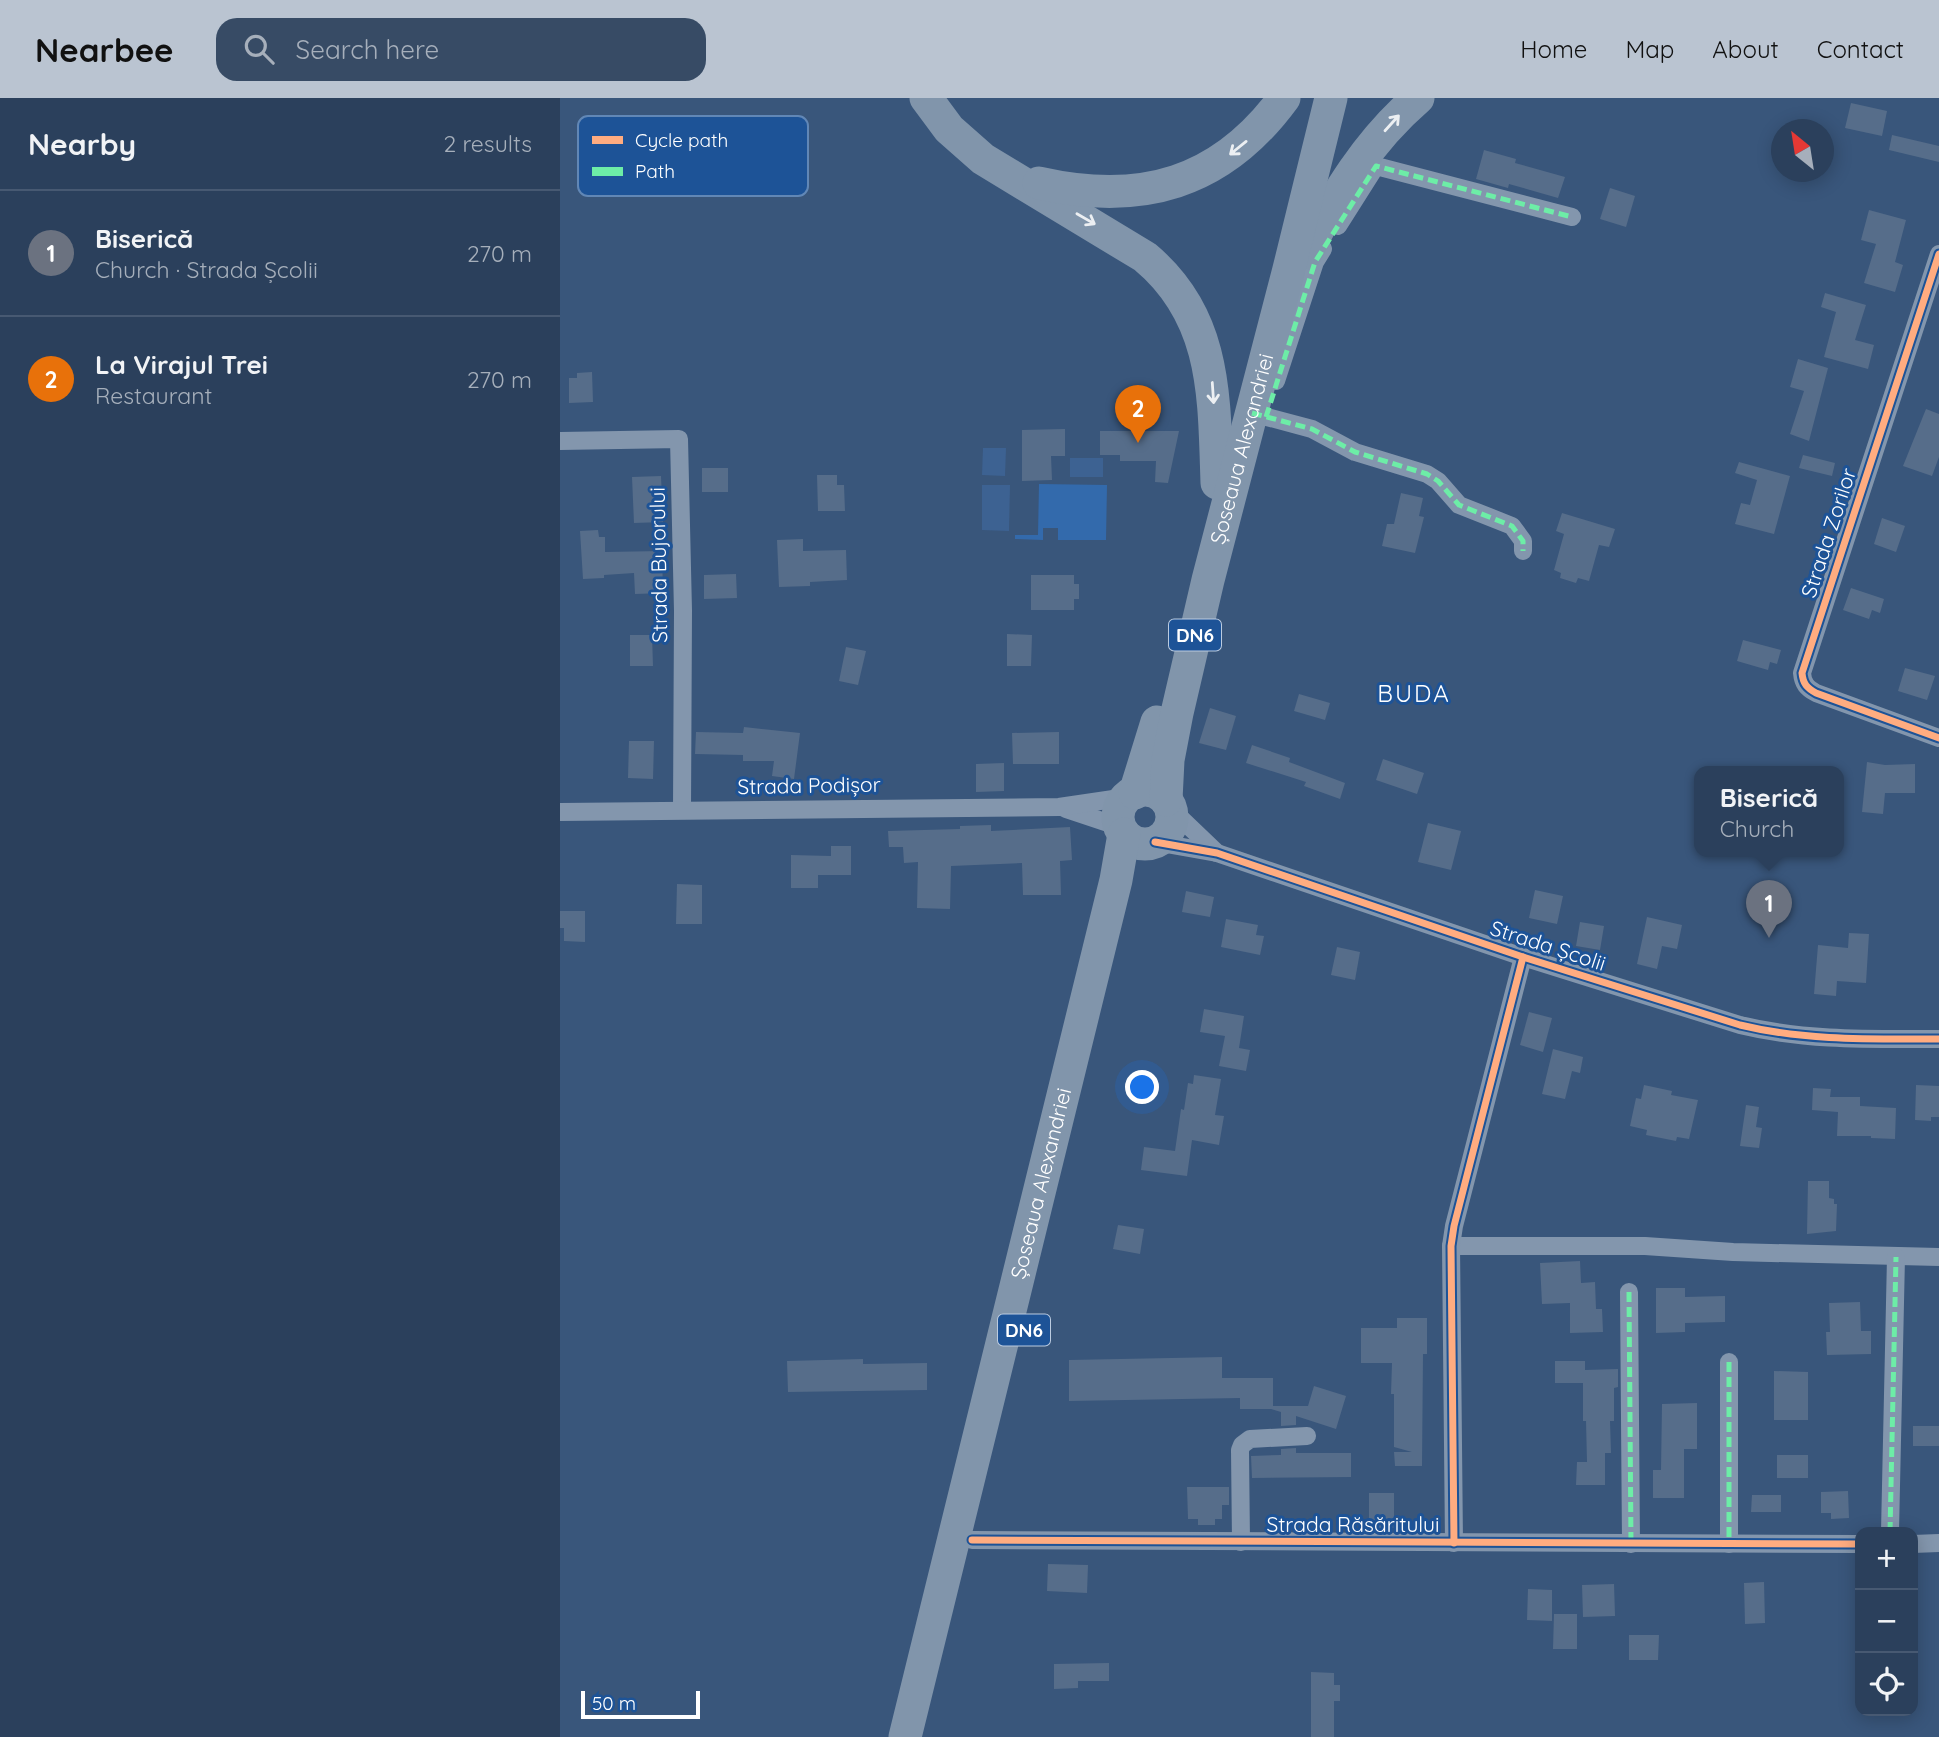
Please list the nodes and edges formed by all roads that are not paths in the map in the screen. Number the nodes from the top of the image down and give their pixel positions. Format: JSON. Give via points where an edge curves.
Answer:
{"nodes":[{"id":1,"x":926,"y":98,"type":"edge"},
{"id":2,"x":1284,"y":98,"type":"edge"},
{"id":3,"x":1314,"y":98,"type":"edge"},
{"id":4,"x":1331,"y":98,"type":"edge"},
{"id":5,"x":1418,"y":98,"type":"edge"},
{"id":6,"x":1006,"y":173,"type":"junction"},
{"id":7,"x":1572,"y":217,"type":"dead end"},
{"id":8,"x":1939,"y":254,"type":"edge"},
{"id":9,"x":1932,"y":300,"type":"edge"},
{"id":10,"x":1280,"y":305,"type":"junction"},
{"id":11,"x":1259,"y":415,"type":"junction"},
{"id":12,"x":560,"y":441,"type":"edge"},
{"id":13,"x":1217,"y":483,"type":"junction"},
{"id":14,"x":1523,"y":551,"type":"dead end"},
{"id":15,"x":1939,"y":738,"type":"edge"},
{"id":16,"x":1059,"y":807,"type":"junction"},
{"id":17,"x":682,"y":810,"type":"junction"},
{"id":18,"x":560,"y":812,"type":"edge"},
{"id":19,"x":1143,"y":818,"type":"junction"},
{"id":20,"x":1217,"y":853,"type":"junction"},
{"id":21,"x":1523,"y":957,"type":"junction"},
{"id":22,"x":1939,"y":1039,"type":"edge"},
{"id":23,"x":1451,"y":1246,"type":"junction"},
{"id":24,"x":1939,"y":1256,"type":"edge"},
{"id":25,"x":1896,"y":1257,"type":"junction"},
{"id":26,"x":1629,"y":1292,"type":"dead end"},
{"id":27,"x":1729,"y":1362,"type":"dead end"},
{"id":28,"x":1307,"y":1436,"type":"dead end"},
{"id":29,"x":1890,"y":1527,"type":"edge"},
{"id":30,"x":972,"y":1540,"type":"junction"},
{"id":31,"x":1241,"y":1542,"type":"junction"},
{"id":32,"x":1454,"y":1543,"type":"junction"},
{"id":33,"x":1939,"y":1543,"type":"edge"},
{"id":34,"x":1631,"y":1544,"type":"junction"},
{"id":35,"x":1729,"y":1544,"type":"junction"},
{"id":36,"x":1855,"y":1544,"type":"edge"},
{"id":37,"x":1918,"y":1544,"type":"edge"},
{"id":38,"x":905,"y":1737,"type":"edge"},
{"id":39,"x":922,"y":1737,"type":"edge"}],
"edges":[{"from":1,"to":6,"type":"highway","via":[[957,136]]},
{"from":2,"to":6,"type":"highway","one_way":true,"via":[[1251,137],[1227,156],[1166,185],[1101,192]]},
{"from":3,"to":13,"type":"highway","name":"Șoseaua Alexandriei","number":"DN6"},
{"from":4,"to":10,"type":"highway","name":"Șoseaua Alexandriei","number":"DN6"},
{"from":10,"to":5,"type":"highway","one_way":true,"via":[[1365,152]]},
{"from":6,"to":13,"type":"highway","one_way":true,"via":[[1145,257],[1176,287],[1207,354]]},
{"from":7,"to":11,"type":"street","via":[[1377,166],[1315,262]]},
{"from":8,"to":9,"type":"street","name":"Strada Zorilor"},
{"from":9,"to":15,"type":"street","name":"Strada Zorilor","via":[[1802,673],[1807,688],[1816,694]]},
{"from":10,"to":11,"type":"highway","name":"Șoseaua Alexandriei","number":"DN6"},
{"from":11,"to":14,"type":"street","via":[[1312,429],[1355,452],[1427,474],[1459,505],[1513,526],[1523,541]]},
{"from":11,"to":19,"type":"highway","name":"Șoseaua Alexandriei","number":"DN6","via":[[1208,580],[1168,760]]},
{"from":12,"to":17,"type":"street","name":"Strada Bujorului","via":[[679,439]]},
{"from":13,"to":19,"type":"highway","name":"Șoseaua Alexandriei","number":"DN6","via":[[1160,709]]},
{"from":16,"to":17,"type":"street","name":"Strada Podișor"},
{"from":16,"to":19,"type":"street","name":"Strada Podișor"},
{"from":16,"to":19,"type":"street","name":"Strada Podișor"},
{"from":17,"to":18,"type":"street","name":"Strada Podișor"},
{"from":19,"to":20,"type":"street","name":"Strada Școlii"},
{"from":19,"to":20,"type":"street","name":"Strada Școlii"},
{"from":19,"to":30,"type":"highway","name":"Șoseaua Alexandriei","number":"DN6","via":[[1134,885]]},
{"from":19,"to":38,"type":"highway","name":"Șoseaua Alexandriei","number":"DN6","via":[[1116,880]]},
{"from":20,"to":21,"type":"street","name":"Strada Școlii"},
{"from":21,"to":22,"type":"street","name":"Strada Școlii","via":[[1765,1031],[1824,1038]]},
{"from":21,"to":23,"type":"street"},
{"from":23,"to":25,"type":"street","via":[[1645,1247]]},
{"from":23,"to":32,"type":"street"},
{"from":24,"to":25,"type":"street"},
{"from":25,"to":29,"type":"street"},
{"from":26,"to":34,"type":"street"},
{"from":27,"to":35,"type":"street"},
{"from":28,"to":31,"type":"street","via":[[1250,1439],[1242,1445]]},
{"from":30,"to":31,"type":"street","name":"Strada Răsăritului"},
{"from":30,"to":39,"type":"highway","name":"Șoseaua Alexandriei","number":"DN6"},
{"from":31,"to":32,"type":"street","name":"Strada Răsăritului"},
{"from":32,"to":34,"type":"street","name":"Strada Răsăritului"},
{"from":33,"to":37,"type":"street"},
{"from":34,"to":35,"type":"street","name":"Strada Răsăritului"},
{"from":35,"to":36,"type":"street","name":"Strada Răsăritului"}]}
